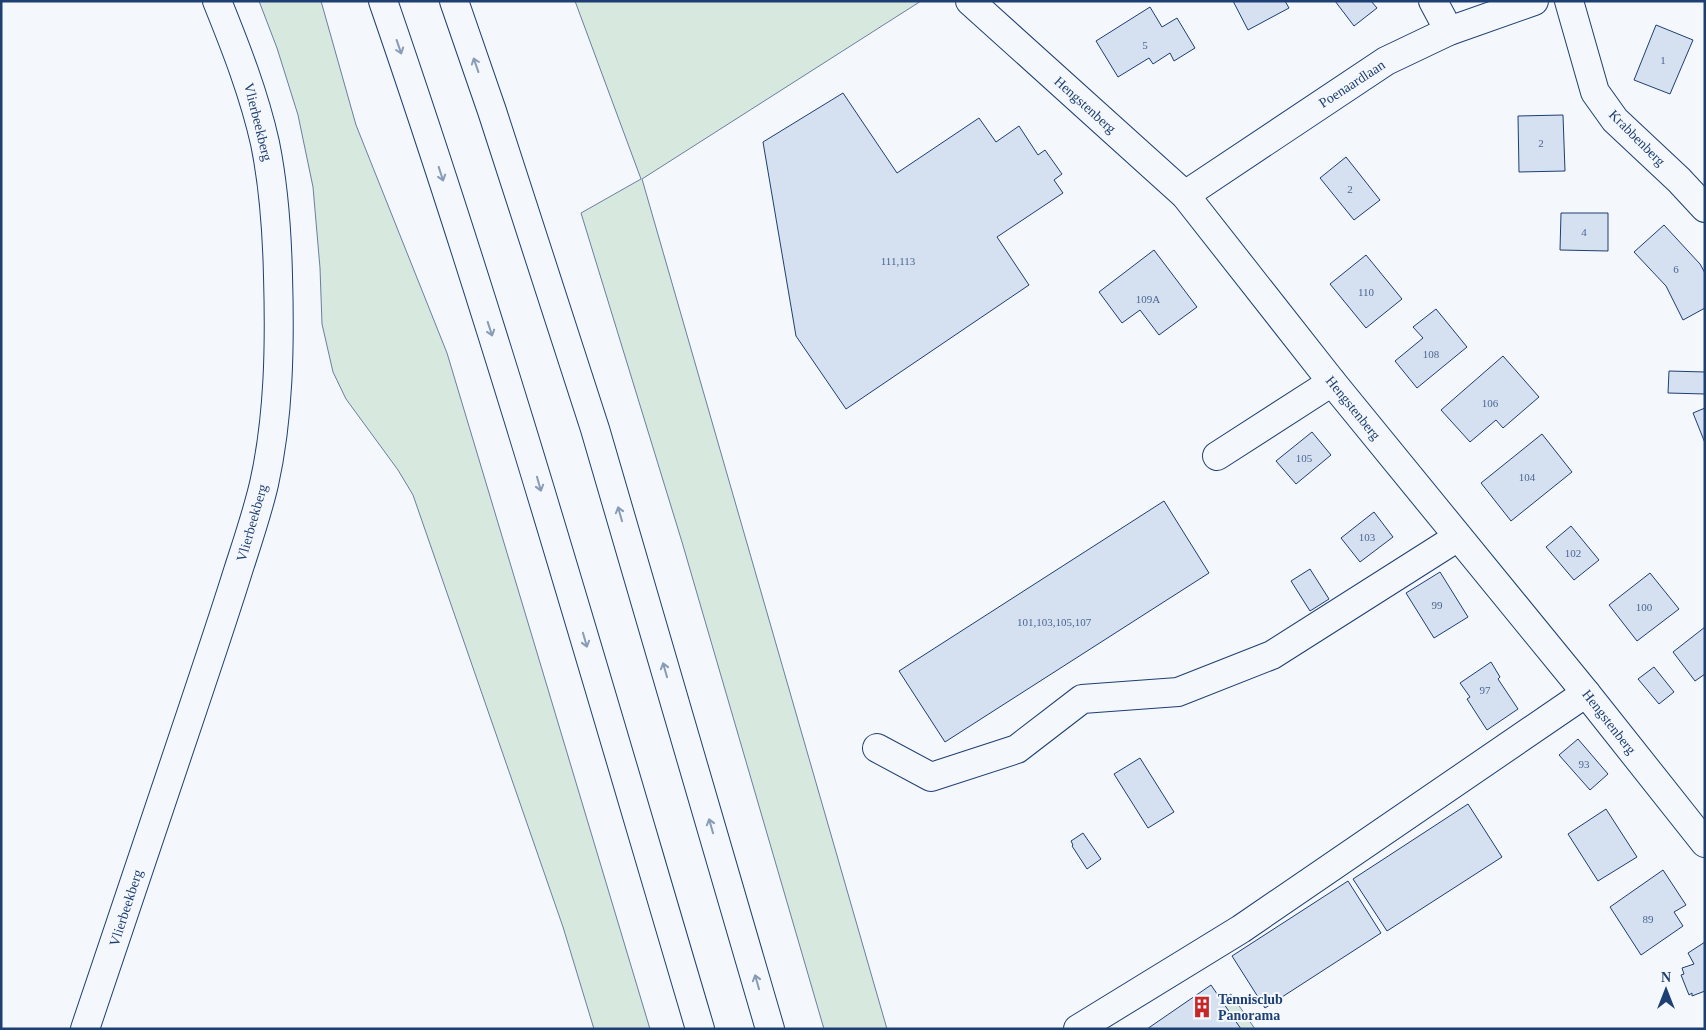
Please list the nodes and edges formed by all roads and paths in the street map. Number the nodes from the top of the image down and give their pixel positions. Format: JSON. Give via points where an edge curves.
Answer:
{"nodes":[{"id":1,"x":217,"y":1,"type":"edge"},
{"id":2,"x":383,"y":1,"type":"edge"},
{"id":3,"x":454,"y":1,"type":"edge"},
{"id":4,"x":970,"y":1,"type":"edge"},
{"id":5,"x":1433,"y":1,"type":"edge"},
{"id":6,"x":1534,"y":1,"type":"edge"},
{"id":7,"x":1569,"y":1,"type":"edge"},
{"id":8,"x":1449,"y":31,"type":"junction"},
{"id":9,"x":1185,"y":195,"type":"junction"},
{"id":10,"x":1705,"y":208,"type":"edge"},
{"id":11,"x":1332,"y":382,"type":"junction"},
{"id":12,"x":1217,"y":456,"type":"dead end"},
{"id":13,"x":1458,"y":537,"type":"junction"},
{"id":14,"x":1586,"y":693,"type":"junction"},
{"id":15,"x":877,"y":748,"type":"dead end"},
{"id":16,"x":1705,"y":844,"type":"edge"},
{"id":17,"x":85,"y":1029,"type":"edge"},
{"id":18,"x":700,"y":1029,"type":"edge"},
{"id":19,"x":770,"y":1029,"type":"edge"},
{"id":20,"x":1078,"y":1029,"type":"edge"}],
"edges":[{"from":1,"to":17,"type":"main road","name":"Vlierbeekberg","via":[[259,119],[273,194],[280,324],[271,444],[258,510]]},
{"from":2,"to":18,"type":"main road","one_way":true,"via":[[528,448]]},
{"from":19,"to":3,"type":"main road","one_way":true,"via":[[595,429]]},
{"from":4,"to":9,"type":"main road","name":"Hengstenberg"},
{"from":5,"to":8,"type":"main road"},
{"from":6,"to":8,"type":"main road","name":"Poenaardlaan"},
{"from":7,"to":10,"type":"main road","name":"Krabbenberg","via":[[1595,92],[1615,120],[1680,180]]},
{"from":8,"to":9,"type":"main road","name":"Poenaardlaan","via":[[1386,61]]},
{"from":9,"to":11,"type":"main road","name":"Hengstenberg"},
{"from":11,"to":12,"type":"main road"},
{"from":11,"to":13,"type":"main road","name":"Hengstenberg"},
{"from":13,"to":14,"type":"main road","name":"Hengstenberg"},
{"from":13,"to":15,"type":"main road","via":[[1272,655],[1178,692],[1082,699],[1017,749],[932,777]]},
{"from":14,"to":16,"type":"main road","name":"Hengstenberg"},
{"from":14,"to":20,"type":"main road","via":[[1241,929]]}]}
